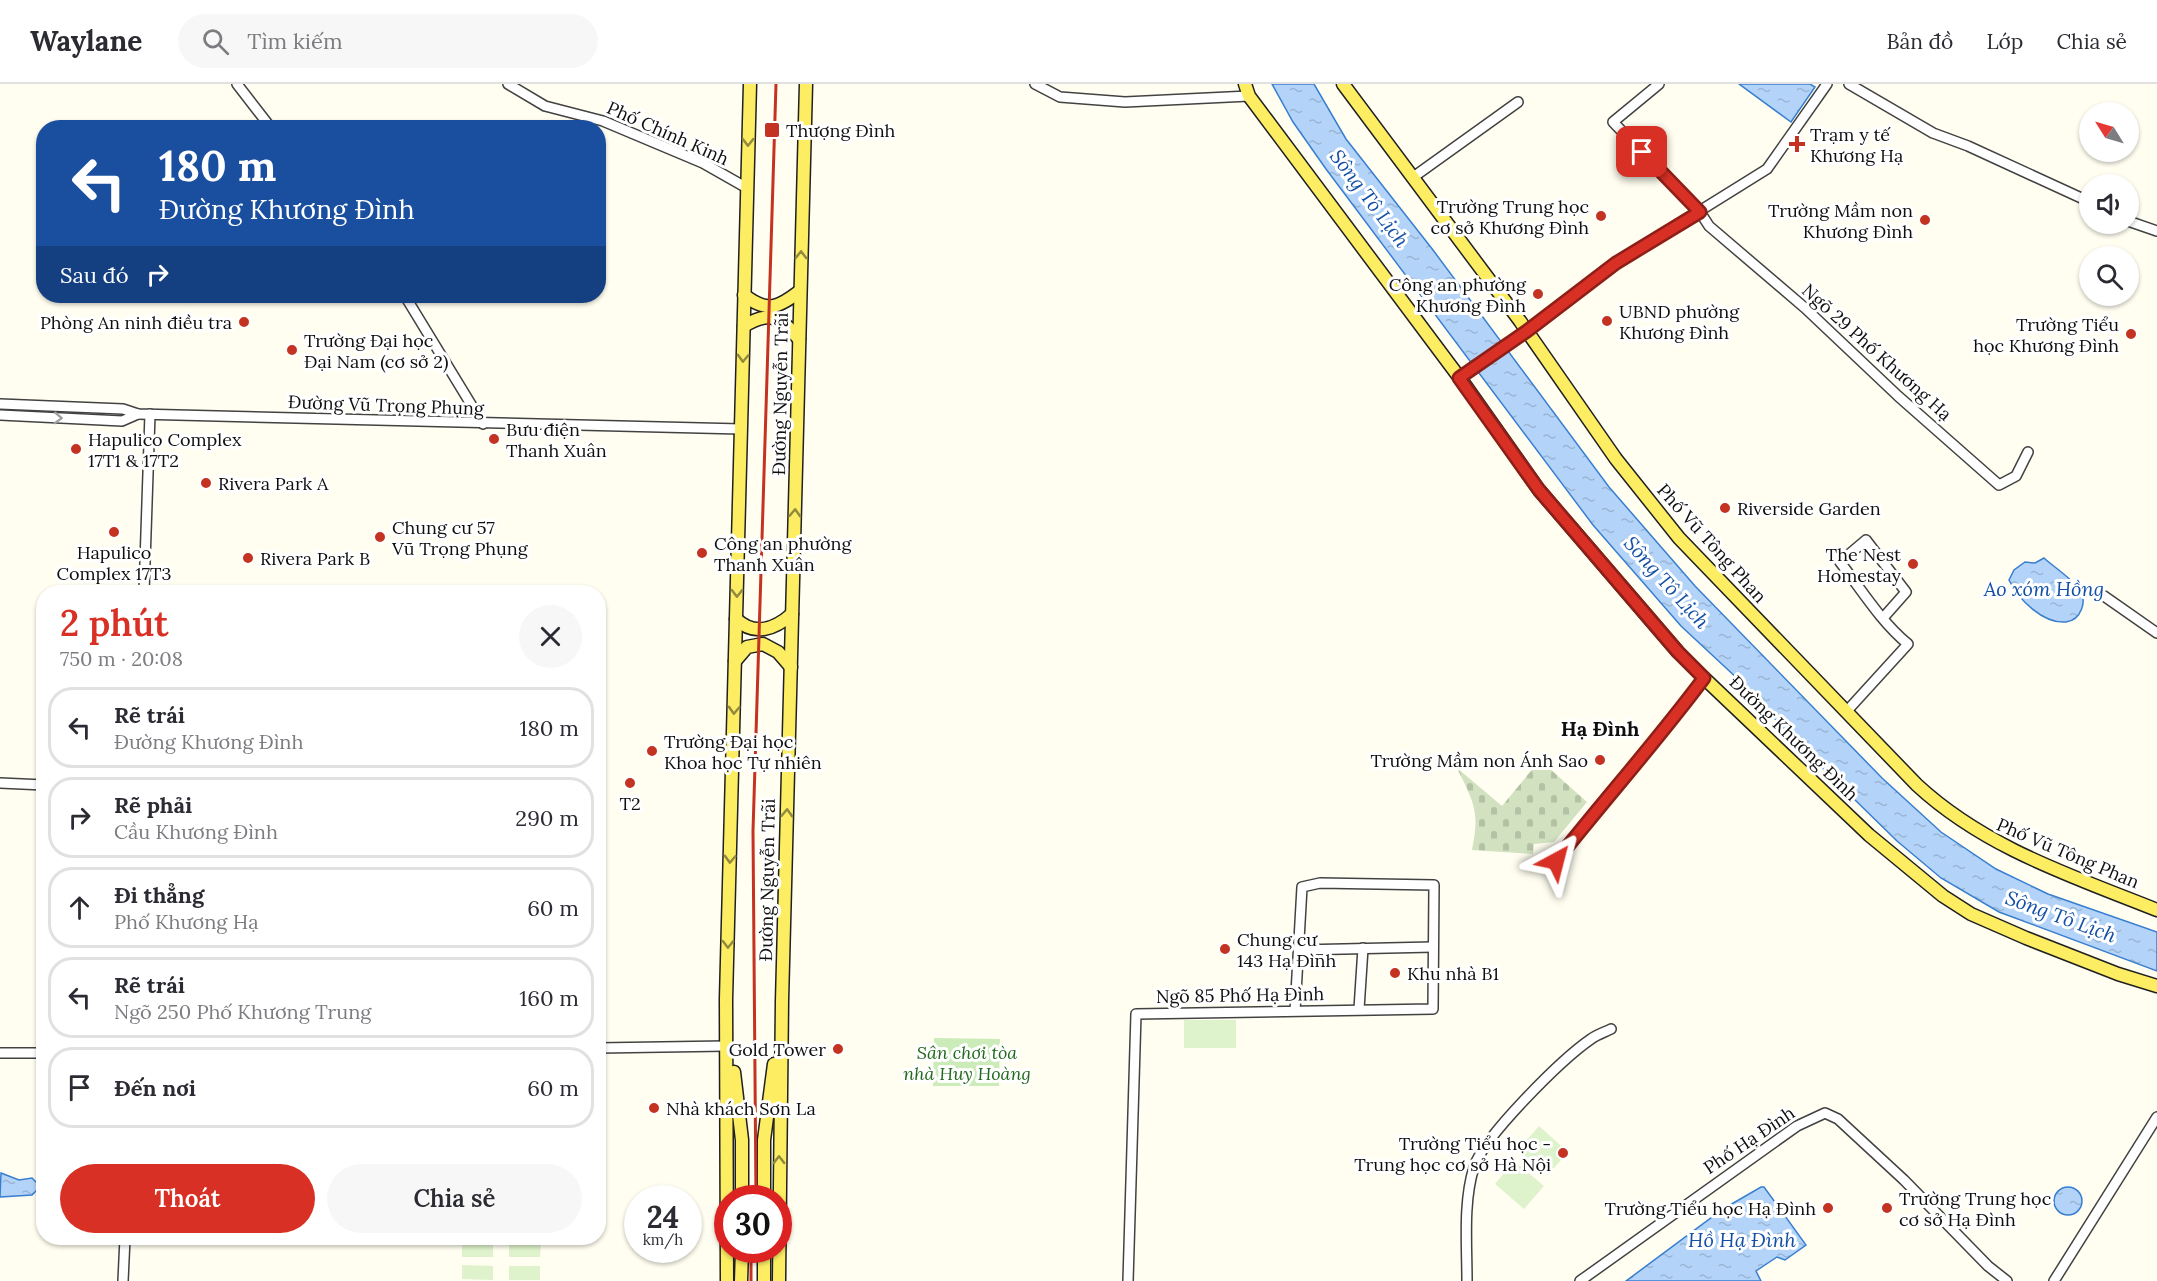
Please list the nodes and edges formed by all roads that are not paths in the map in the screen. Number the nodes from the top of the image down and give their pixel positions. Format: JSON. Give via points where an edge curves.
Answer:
{"nodes":[{"id":1,"x":237,"y":84,"type":"edge"},
{"id":2,"x":508,"y":84,"type":"edge"},
{"id":3,"x":750,"y":84,"type":"edge"},
{"id":4,"x":806,"y":84,"type":"edge"},
{"id":5,"x":1035,"y":84,"type":"edge"},
{"id":6,"x":1343,"y":84,"type":"edge"},
{"id":7,"x":1659,"y":84,"type":"edge"},
{"id":8,"x":1827,"y":84,"type":"edge"},
{"id":9,"x":1849,"y":84,"type":"edge"},
{"id":10,"x":1866,"y":88,"type":"edge"},
{"id":11,"x":1247,"y":90,"type":"edge"},
{"id":12,"x":1518,"y":102,"type":"dead end"},
{"id":13,"x":265,"y":120,"type":"edge"},
{"id":14,"x":599,"y":120,"type":"edge"},
{"id":15,"x":606,"y":122,"type":"edge"},
{"id":16,"x":1412,"y":178,"type":"junction"},
{"id":17,"x":747,"y":188,"type":"junction"},
{"id":18,"x":2079,"y":197,"type":"edge"},
{"id":19,"x":1700,"y":212,"type":"junction"},
{"id":20,"x":2139,"y":225,"type":"edge"},
{"id":21,"x":2157,"y":231,"type":"edge"},
{"id":22,"x":800,"y":291,"type":"junction"},
{"id":23,"x":744,"y":295,"type":"junction"},
{"id":24,"x":409,"y":303,"type":"edge"},
{"id":25,"x":744,"y":326,"type":"junction"},
{"id":26,"x":1522,"y":334,"type":"junction"},
{"id":27,"x":799,"y":339,"type":"junction"},
{"id":28,"x":1463,"y":375,"type":"junction"},
{"id":29,"x":0,"y":404,"type":"edge"},
{"id":30,"x":138,"y":414,"type":"junction"},
{"id":31,"x":150,"y":414,"type":"junction"},
{"id":32,"x":0,"y":415,"type":"edge"},
{"id":33,"x":483,"y":424,"type":"junction"},
{"id":34,"x":741,"y":429,"type":"junction"},
{"id":35,"x":2028,"y":452,"type":"dead end"},
{"id":36,"x":144,"y":585,"type":"edge"},
{"id":37,"x":2104,"y":596,"type":"dead end"},
{"id":38,"x":792,"y":614,"type":"junction"},
{"id":39,"x":1883,"y":618,"type":"junction"},
{"id":40,"x":736,"y":619,"type":"junction"},
{"id":41,"x":2157,"y":633,"type":"edge"},
{"id":42,"x":735,"y":661,"type":"junction"},
{"id":43,"x":791,"y":667,"type":"junction"},
{"id":44,"x":1704,"y":678,"type":"junction"},
{"id":45,"x":1846,"y":712,"type":"junction"},
{"id":46,"x":0,"y":783,"type":"edge"},
{"id":47,"x":36,"y":785,"type":"edge"},
{"id":48,"x":1556,"y":861,"type":"dead end"},
{"id":49,"x":2157,"y":910,"type":"edge"},
{"id":50,"x":1433,"y":947,"type":"junction"},
{"id":51,"x":1363,"y":948,"type":"junction"},
{"id":52,"x":1299,"y":950,"type":"junction"},
{"id":53,"x":2157,"y":986,"type":"edge"},
{"id":54,"x":726,"y":999,"type":"junction"},
{"id":55,"x":782,"y":1001,"type":"junction"},
{"id":56,"x":1359,"y":1009,"type":"junction"},
{"id":57,"x":1295,"y":1011,"type":"junction"},
{"id":58,"x":1611,"y":1029,"type":"dead end"},
{"id":59,"x":726,"y":1046,"type":"junction"},
{"id":60,"x":606,"y":1048,"type":"edge"},
{"id":61,"x":0,"y":1053,"type":"edge"},
{"id":62,"x":36,"y":1053,"type":"edge"},
{"id":63,"x":2157,"y":1117,"type":"edge"},
{"id":64,"x":742,"y":1185,"type":"edge"},
{"id":65,"x":764,"y":1185,"type":"edge"},
{"id":66,"x":124,"y":1245,"type":"edge"},
{"id":67,"x":742,"y":1263,"type":"edge"},
{"id":68,"x":764,"y":1263,"type":"edge"},
{"id":69,"x":123,"y":1281,"type":"edge"},
{"id":70,"x":727,"y":1281,"type":"edge"},
{"id":71,"x":741,"y":1281,"type":"edge"},
{"id":72,"x":764,"y":1281,"type":"edge"},
{"id":73,"x":779,"y":1281,"type":"edge"},
{"id":74,"x":1128,"y":1281,"type":"edge"},
{"id":75,"x":1467,"y":1281,"type":"edge"},
{"id":76,"x":1580,"y":1281,"type":"edge"},
{"id":77,"x":2007,"y":1281,"type":"edge"},
{"id":78,"x":2054,"y":1281,"type":"edge"}],
"edges":[{"from":1,"to":13,"type":"street"},
{"from":2,"to":14,"type":"street","name":"Phố Chính Kinh","via":[[545,106]]},
{"from":3,"to":17,"type":"main road","name":"Đường Nguyễn Trãi","one_way":true},
{"from":22,"to":4,"type":"main road","name":"Đường Nguyễn Trãi","one_way":true},
{"from":5,"to":11,"type":"street","name":"Đường Khương Đình","via":[[1060,97],[1125,102]]},
{"from":6,"to":16,"type":"main road","name":"Phố Vũ Tông Phan"},
{"from":7,"to":19,"type":"street","via":[[1613,122]]},
{"from":8,"to":19,"type":"street","via":[[1767,169]]},
{"from":9,"to":10,"type":"street"},
{"from":10,"to":18,"type":"street","via":[[1933,133]]},
{"from":11,"to":28,"type":"main road","name":"Đường Khương Đình"},
{"from":12,"to":16,"type":"street"},
{"from":15,"to":17,"type":"street","name":"Phố Chính Kinh","via":[[703,163]]},
{"from":16,"to":26,"type":"main road","name":"Phố Vũ Tông Phan"},
{"from":17,"to":23,"type":"main road","name":"Đường Nguyễn Trãi"},
{"from":19,"to":26,"type":"street","via":[[1616,263]]},
{"from":19,"to":35,"type":"street","name":"Ngõ 29 Phố Khương Hạ","via":[[1709,226],[1999,485],[2016,476]]},
{"from":20,"to":21,"type":"street"},
{"from":22,"to":23,"type":"main road","via":[[778,306],[761,306]]},
{"from":22,"to":27,"type":"main road","name":"Đường Nguyễn Trãi"},
{"from":23,"to":25,"type":"main road","name":"Đường Nguyễn Trãi"},
{"from":24,"to":33,"type":"street"},
{"from":25,"to":27,"type":"main road","via":[[760,317],[777,318]]},
{"from":25,"to":34,"type":"main road","name":"Đường Nguyễn Trãi","one_way":true},
{"from":26,"to":28,"type":"street"},
{"from":26,"to":45,"type":"main road","name":"Phố Vũ Tông Phan","via":[[1679,538]]},
{"from":38,"to":27,"type":"main road","name":"Đường Nguyễn Trãi","one_way":true},
{"from":28,"to":44,"type":"main road","name":"Đường Khương Đình","via":[[1539,490]]},
{"from":29,"to":30,"type":"street","name":"Đường Vũ Trọng Phụng","via":[[123,409]]},
{"from":30,"to":31,"type":"street","name":"Đường Vũ Trọng Phụng"},
{"from":32,"to":30,"type":"street","name":"Đường Vũ Trọng Phụng","one_way":true,"via":[[122,421]]},
{"from":31,"to":33,"type":"street","name":"Đường Vũ Trọng Phụng"},
{"from":31,"to":36,"type":"street"},
{"from":33,"to":34,"type":"street","name":"Đường Vũ Trọng Phụng"},
{"from":34,"to":40,"type":"main road","name":"Đường Nguyễn Trãi","one_way":true},
{"from":37,"to":41,"type":"street"},
{"from":38,"to":40,"type":"main road","via":[[766,629],[749,628]]},
{"from":38,"to":43,"type":"main road","name":"Đường Nguyễn Trãi"},
{"from":39,"to":39,"type":"street","via":[[1840,562],[1866,540],[1906,592]]},
{"from":39,"to":45,"type":"street","via":[[1908,644]]},
{"from":40,"to":42,"type":"main road","name":"Đường Nguyễn Trãi"},
{"from":42,"to":43,"type":"main road","via":[[747,647],[763,644],[778,652]]},
{"from":42,"to":54,"type":"main road","name":"Đường Nguyễn Trãi","one_way":true},
{"from":55,"to":43,"type":"main road","name":"Đường Nguyễn Trãi","one_way":true},
{"from":44,"to":48,"type":"street"},
{"from":44,"to":53,"type":"main road","name":"Đường Khương Đình","via":[[1869,835],[1943,896],[2008,930]]},
{"from":45,"to":49,"type":"main road","name":"Phố Vũ Tông Phan","via":[[1924,792],[1965,825],[2012,851]]},
{"from":46,"to":47,"type":"street"},
{"from":50,"to":51,"type":"street"},
{"from":50,"to":52,"type":"street","via":[[1434,885],[1320,883],[1302,887]]},
{"from":50,"to":56,"type":"street","name":"Ngõ 85 Phố Hạ Đình","via":[[1433,1009]]},
{"from":51,"to":52,"type":"street"},
{"from":51,"to":56,"type":"street"},
{"from":52,"to":57,"type":"street"},
{"from":54,"to":59,"type":"main road","name":"Đường Nguyễn Trãi"},
{"from":54,"to":64,"type":"main road","via":[[742,1140]]},
{"from":55,"to":65,"type":"main road","via":[[764,1140]]},
{"from":73,"to":55,"type":"main road","name":"Đường Nguyễn Trãi","one_way":true},
{"from":56,"to":57,"type":"street","name":"Ngõ 85 Phố Hạ Đình"},
{"from":57,"to":74,"type":"street","name":"Ngõ 85 Phố Hạ Đình","via":[[1136,1014]]},
{"from":58,"to":75,"type":"street","via":[[1592,1038],[1562,1065],[1480,1152],[1470,1198]]},
{"from":59,"to":60,"type":"street"},
{"from":59,"to":70,"type":"main road","name":"Đường Nguyễn Trãi"},
{"from":61,"to":62,"type":"street"},
{"from":63,"to":78,"type":"street"},
{"from":66,"to":69,"type":"street"},
{"from":67,"to":71,"type":"main road"},
{"from":68,"to":72,"type":"main road"},
{"from":76,"to":77,"type":"street","name":"Phố Hạ Đình","via":[[1797,1126],[1825,1113],[1838,1119]]}]}
